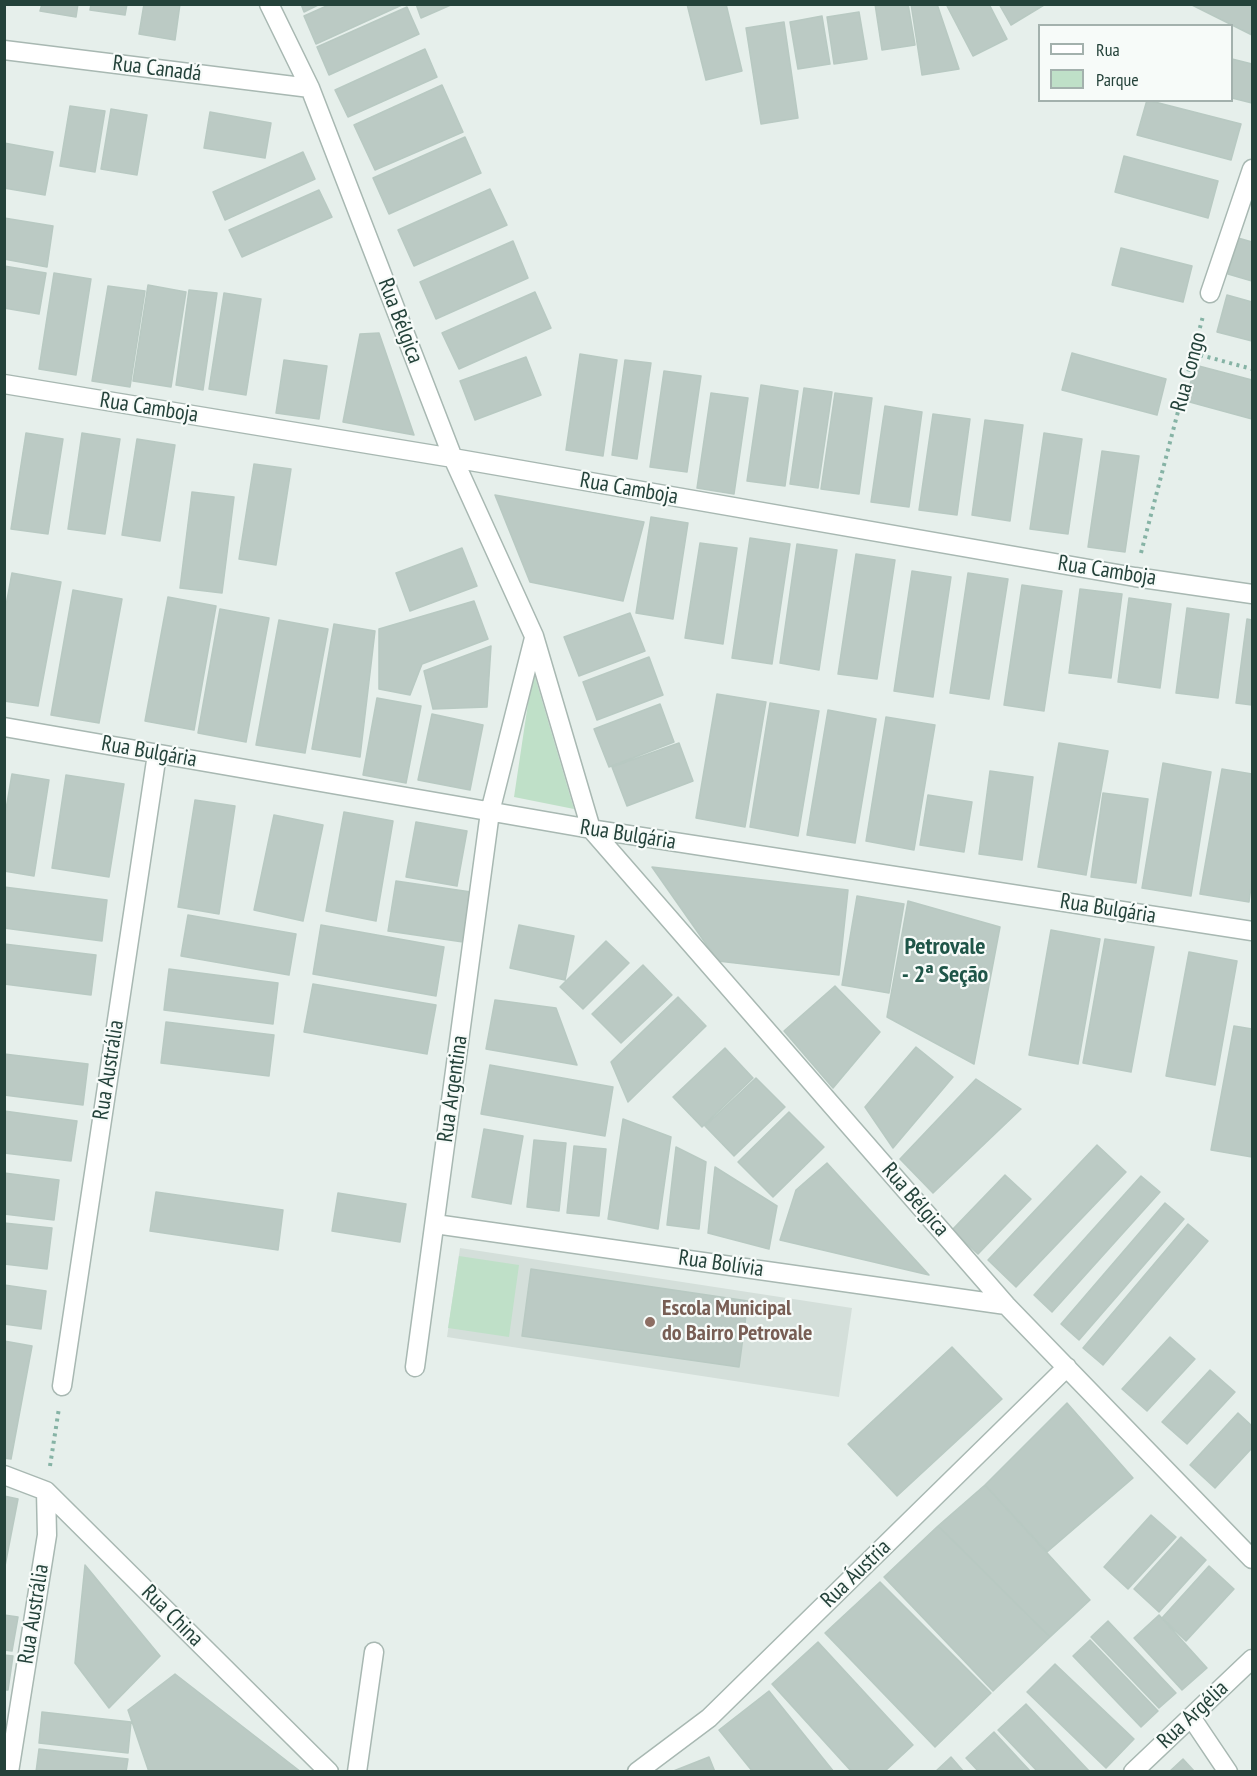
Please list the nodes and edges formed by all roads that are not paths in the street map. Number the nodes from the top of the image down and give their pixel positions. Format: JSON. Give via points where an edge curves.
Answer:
{"nodes":[{"id":1,"x":269,"y":4,"type":"edge"},
{"id":2,"x":4,"y":50,"type":"edge"},
{"id":3,"x":310,"y":88,"type":"junction"},
{"id":4,"x":1252,"y":169,"type":"edge"},
{"id":5,"x":1210,"y":292,"type":"road end"},
{"id":6,"x":4,"y":384,"type":"edge"},
{"id":7,"x":453,"y":458,"type":"junction"},
{"id":8,"x":1252,"y":594,"type":"edge"},
{"id":9,"x":534,"y":636,"type":"junction"},
{"id":10,"x":4,"y":727,"type":"edge"},
{"id":11,"x":157,"y":754,"type":"junction"},
{"id":12,"x":490,"y":812,"type":"junction"},
{"id":13,"x":591,"y":829,"type":"junction"},
{"id":14,"x":1252,"y":931,"type":"edge"},
{"id":15,"x":435,"y":1224,"type":"junction"},
{"id":16,"x":1006,"y":1305,"type":"junction"},
{"id":17,"x":415,"y":1367,"type":"dead end"},
{"id":18,"x":1067,"y":1367,"type":"junction"},
{"id":19,"x":62,"y":1386,"type":"road end"},
{"id":20,"x":4,"y":1475,"type":"edge"},
{"id":21,"x":46,"y":1491,"type":"junction"},
{"id":22,"x":1252,"y":1559,"type":"edge"},
{"id":23,"x":374,"y":1652,"type":"dead end"},
{"id":24,"x":1252,"y":1659,"type":"edge"},
{"id":25,"x":1191,"y":1717,"type":"junction"},
{"id":26,"x":9,"y":1772,"type":"edge"},
{"id":27,"x":329,"y":1772,"type":"edge"},
{"id":28,"x":357,"y":1772,"type":"edge"},
{"id":29,"x":637,"y":1772,"type":"edge"},
{"id":30,"x":1133,"y":1772,"type":"edge"},
{"id":31,"x":1228,"y":1772,"type":"edge"}],
"edges":[{"from":1,"to":3,"type":"street","name":"Rua Bélgica"},
{"from":2,"to":3,"type":"street","name":"Rua Canadá"},
{"from":3,"to":7,"type":"street","name":"Rua Bélgica"},
{"from":4,"to":5,"type":"street"},
{"from":6,"to":7,"type":"street","name":"Rua Camboja"},
{"from":7,"to":8,"type":"street","name":"Rua Camboja"},
{"from":7,"to":9,"type":"street","name":"Rua Bélgica"},
{"from":9,"to":12,"type":"street","name":"Rua Argentina"},
{"from":9,"to":13,"type":"street","name":"Rua Bélgica"},
{"from":10,"to":11,"type":"street","name":"Rua Bulgária"},
{"from":11,"to":12,"type":"street","name":"Rua Bulgária"},
{"from":11,"to":19,"type":"street","name":"Rua Austrália"},
{"from":12,"to":13,"type":"street","name":"Rua Bulgária"},
{"from":12,"to":15,"type":"street","name":"Rua Argentina"},
{"from":13,"to":14,"type":"street","name":"Rua Bulgária"},
{"from":13,"to":16,"type":"street","name":"Rua Bélgica"},
{"from":15,"to":16,"type":"street","name":"Rua Bolívia"},
{"from":15,"to":17,"type":"street","name":"Rua Argentina"},
{"from":16,"to":18,"type":"street","name":"Rua Bélgica"},
{"from":18,"to":22,"type":"street","name":"Rua Bélgica"},
{"from":18,"to":29,"type":"street","name":"Rua Áustria","via":[[709,1718]]},
{"from":20,"to":21,"type":"street","name":"Rua China"},
{"from":21,"to":26,"type":"street","name":"Rua Austrália","via":[[47,1535]]},
{"from":21,"to":27,"type":"street","name":"Rua China"},
{"from":23,"to":28,"type":"street"},
{"from":24,"to":25,"type":"street","name":"Rua Argélia"},
{"from":25,"to":30,"type":"street","name":"Rua Argélia"},
{"from":25,"to":31,"type":"street"}]}
